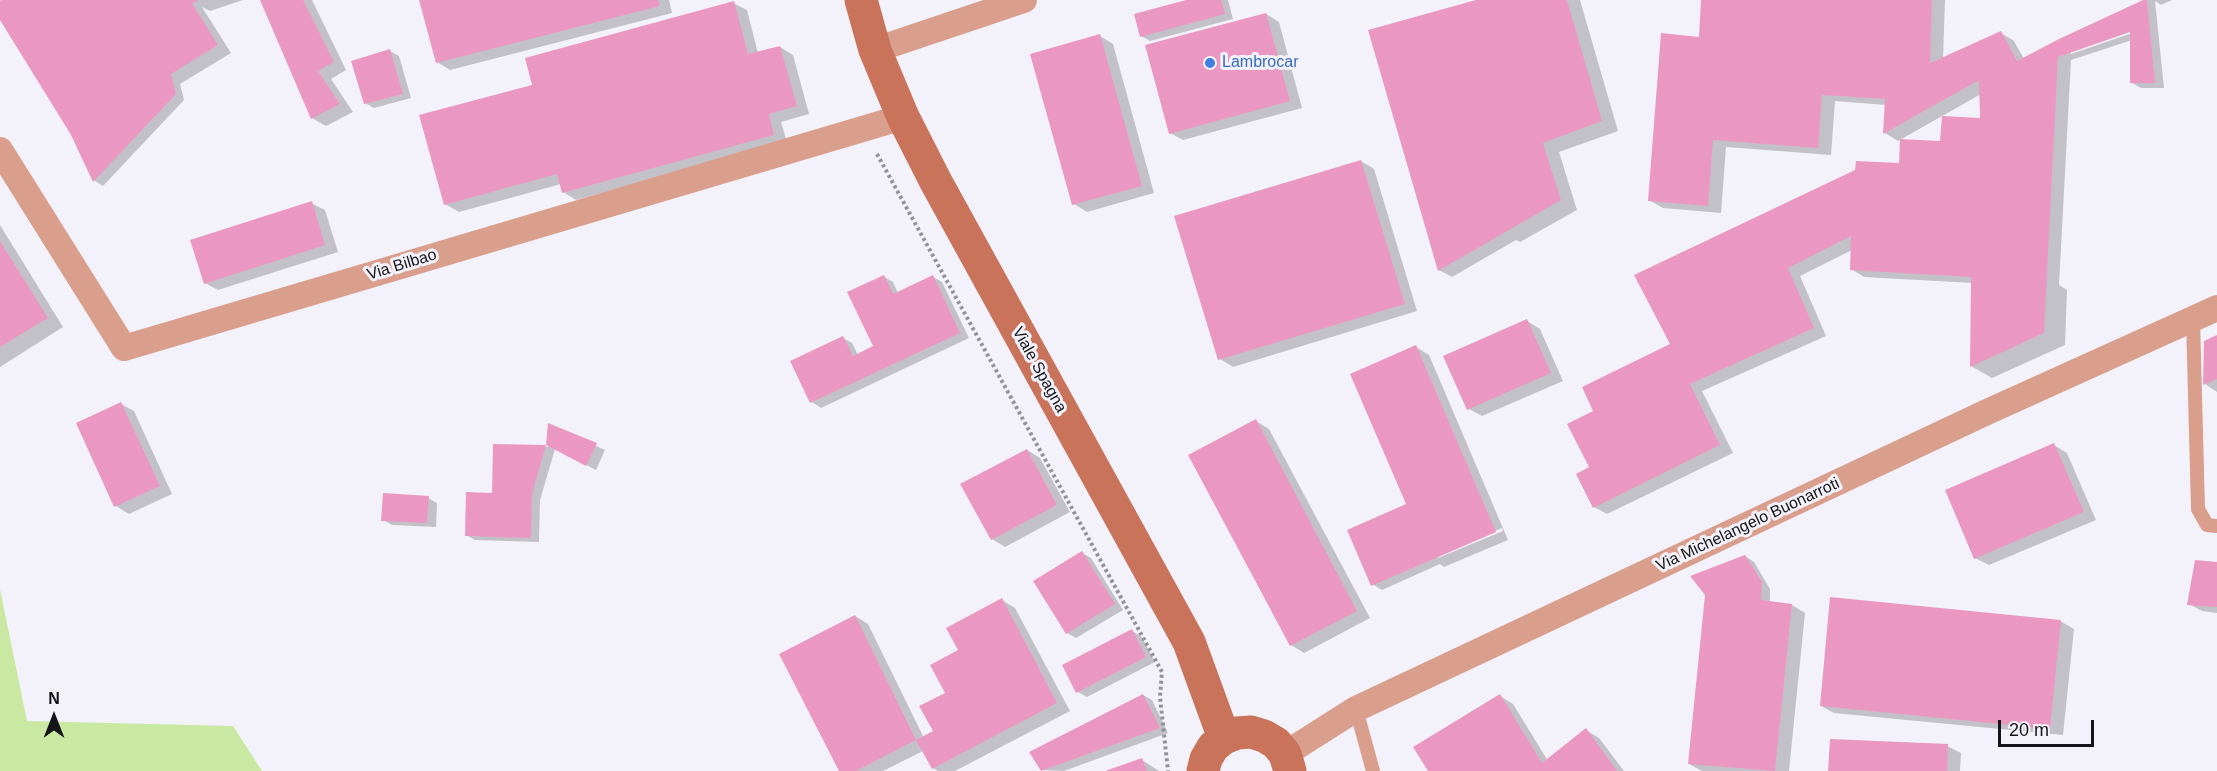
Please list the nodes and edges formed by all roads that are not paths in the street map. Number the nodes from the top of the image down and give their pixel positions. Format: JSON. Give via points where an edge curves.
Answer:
{"nodes":[{"id":1,"x":861,"y":0,"type":"edge"},
{"id":2,"x":1024,"y":0,"type":"edge"},
{"id":3,"x":875,"y":50,"type":"junction"},
{"id":4,"x":903,"y":117,"type":"junction"},
{"id":5,"x":0,"y":150,"type":"edge"},
{"id":6,"x":2217,"y":308,"type":"edge"},
{"id":7,"x":2193,"y":319,"type":"junction"},
{"id":8,"x":2217,"y":526,"type":"edge"},
{"id":9,"x":1356,"y":709,"type":"junction"},
{"id":10,"x":1224,"y":738,"type":"junction"},
{"id":11,"x":1287,"y":762,"type":"edge"},
{"id":12,"x":1203,"y":771,"type":"edge"},
{"id":13,"x":1373,"y":771,"type":"edge"}],
"edges":[{"from":1,"to":3,"type":"street","name":"Viale Spagna"},
{"from":2,"to":3,"type":"street"},
{"from":3,"to":4,"type":"street","name":"Viale Spagna"},
{"from":4,"to":5,"type":"street","name":"Via Bilbao","via":[[124,348]]},
{"from":4,"to":10,"type":"street","name":"Viale Spagna","via":[[1189,642]]},
{"from":6,"to":7,"type":"street","name":"Via Michelangelo Buonarroti"},
{"from":7,"to":8,"type":"lane","via":[[2198,509],[2207,525]]},
{"from":7,"to":9,"type":"street","name":"Via Michelangelo Buonarroti"},
{"from":9,"to":11,"type":"street","name":"Via Michelangelo Buonarroti"},
{"from":9,"to":13,"type":"lane"},
{"from":10,"to":11,"type":"street","via":[[1251,732],[1264,736],[1276,743]]},
{"from":10,"to":12,"type":"street","via":[[1213,747]]}]}
